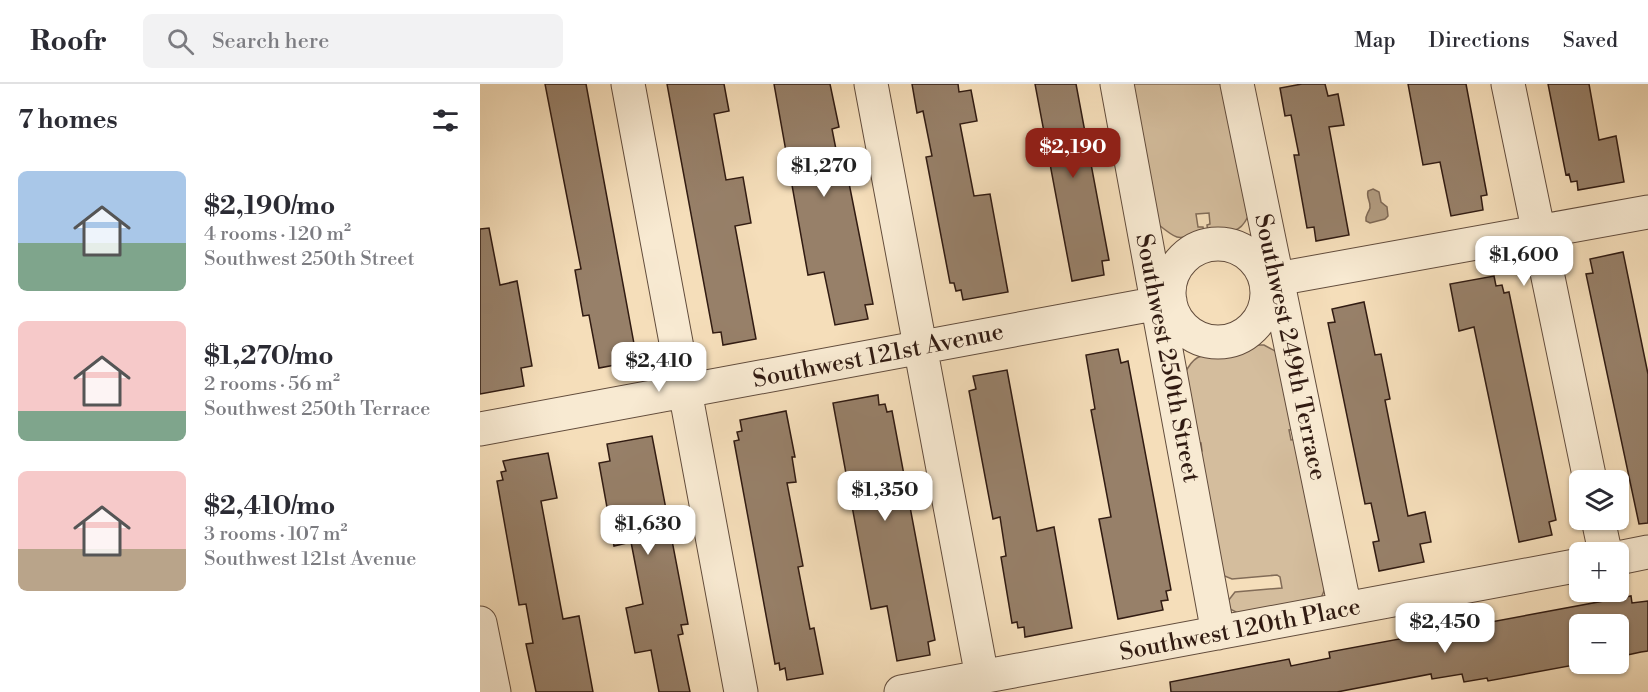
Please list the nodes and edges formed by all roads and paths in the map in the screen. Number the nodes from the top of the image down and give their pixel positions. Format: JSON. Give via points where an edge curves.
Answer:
{"nodes":[{"id":1,"x":628,"y":84,"type":"edge"},
{"id":2,"x":871,"y":84,"type":"edge"},
{"id":3,"x":1117,"y":84,"type":"edge"},
{"id":4,"x":1237,"y":84,"type":"edge"},
{"id":5,"x":1508,"y":84,"type":"edge"},
{"id":6,"x":1648,"y":212,"type":"edge"},
{"id":7,"x":1539,"y":232,"type":"junction"},
{"id":8,"x":1271,"y":280,"type":"junction"},
{"id":9,"x":1164,"y":302,"type":"junction"},
{"id":10,"x":920,"y":346,"type":"junction"},
{"id":11,"x":685,"y":391,"type":"junction"},
{"id":12,"x":480,"y":429,"type":"edge"},
{"id":13,"x":1588,"y":470,"type":"edge"},
{"id":14,"x":1648,"y":552,"type":"edge"},
{"id":15,"x":1629,"y":556,"type":"edge"},
{"id":16,"x":1569,"y":567,"type":"edge"},
{"id":17,"x":1345,"y":609,"type":"junction"},
{"id":18,"x":480,"y":623,"type":"edge"},
{"id":19,"x":1218,"y":633,"type":"junction"},
{"id":20,"x":982,"y":677,"type":"junction"},
{"id":21,"x":494,"y":692,"type":"edge"},
{"id":22,"x":741,"y":692,"type":"edge"},
{"id":23,"x":901,"y":692,"type":"edge"}],
"edges":[{"from":1,"to":11,"type":"street"},
{"from":2,"to":10,"type":"street"},
{"from":3,"to":9,"type":"street","name":"Southwest 250th Street"},
{"from":4,"to":8,"type":"street","name":"Southwest 249th Terrace"},
{"from":5,"to":7,"type":"street"},
{"from":6,"to":7,"type":"street"},
{"from":7,"to":8,"type":"street"},
{"from":7,"to":13,"type":"street"},
{"from":8,"to":9,"type":"street","via":[[1244,251],[1226,244],[1207,245],[1182,260]]},
{"from":8,"to":9,"type":"street","via":[[1258,321],[1242,335],[1223,341],[1193,335]]},
{"from":8,"to":17,"type":"street","name":"Southwest 249th Terrace"},
{"from":9,"to":10,"type":"street","name":"Southwest 121st Avenue"},
{"from":9,"to":19,"type":"street","name":"Southwest 250th Street"},
{"from":10,"to":11,"type":"street","name":"Southwest 121st Avenue"},
{"from":10,"to":20,"type":"street"},
{"from":11,"to":12,"type":"street","name":"Southwest 121st Avenue"},
{"from":11,"to":22,"type":"street"},
{"from":14,"to":15,"type":"street"},
{"from":16,"to":17,"type":"street","name":"Southwest 120th Place"},
{"from":17,"to":19,"type":"street","name":"Southwest 120th Place"},
{"from":18,"to":21,"type":"street"},
{"from":19,"to":20,"type":"street","name":"Southwest 120th Place"},
{"from":20,"to":23,"type":"street","name":"Southwest 120th Place"}]}
